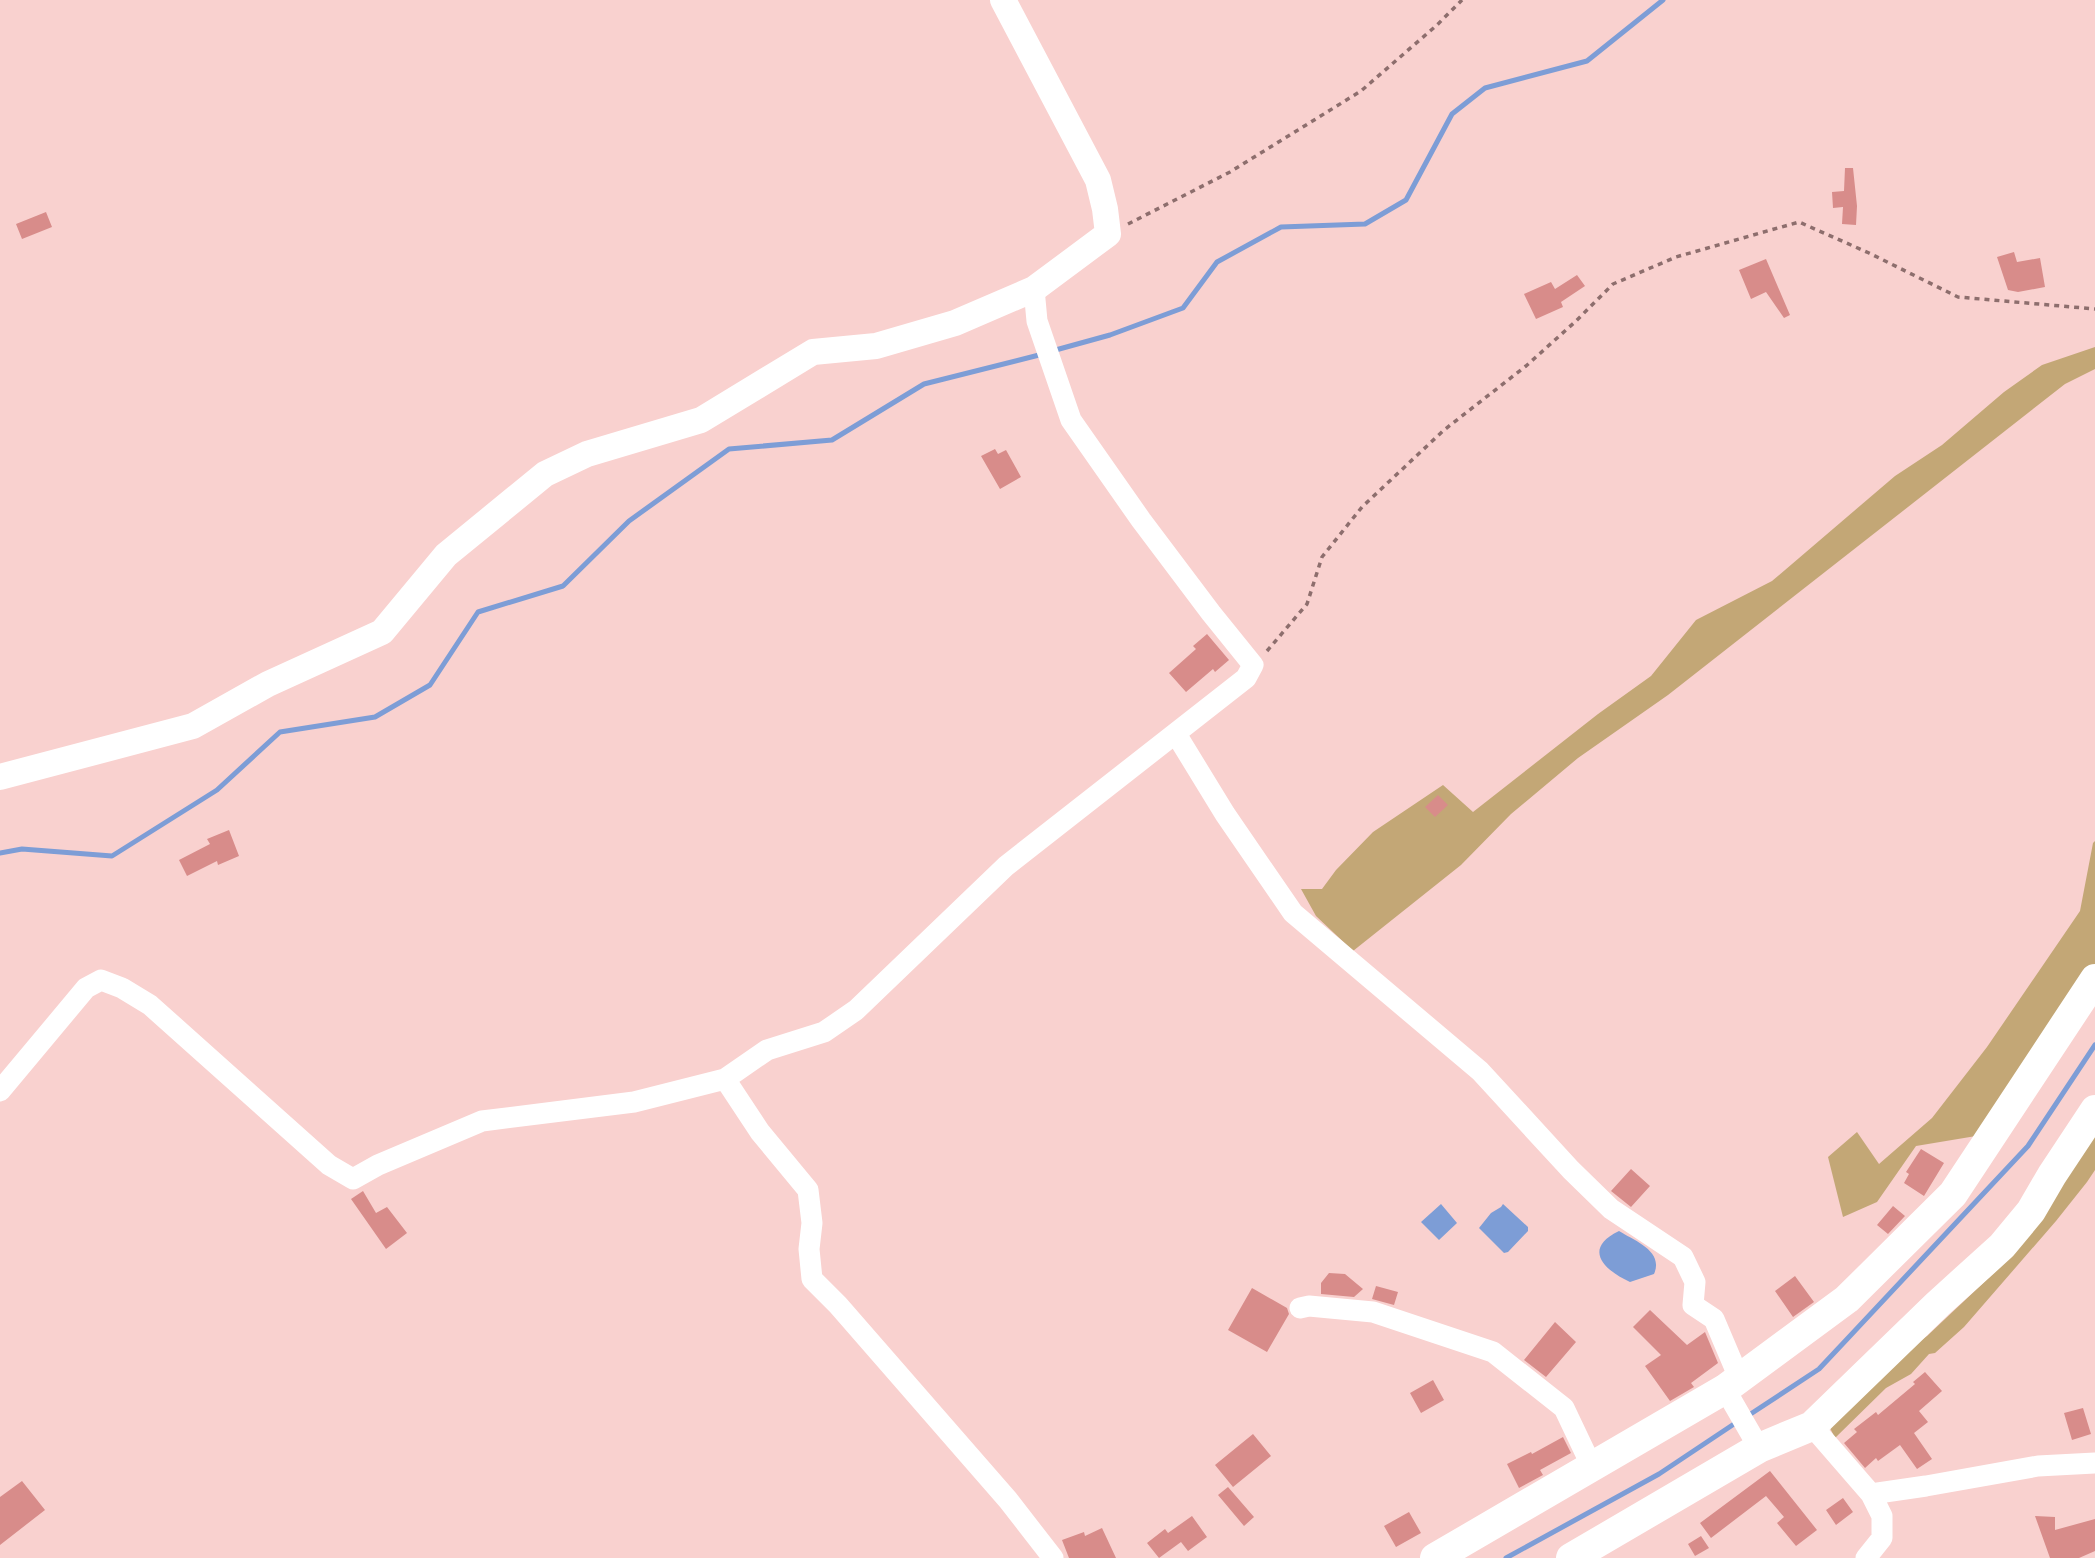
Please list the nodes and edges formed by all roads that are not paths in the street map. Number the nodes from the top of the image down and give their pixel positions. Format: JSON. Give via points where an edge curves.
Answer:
{"nodes":[{"id":1,"x":1003,"y":0,"type":"edge"},
{"id":2,"x":1034,"y":289,"type":"junction"},
{"id":3,"x":1176,"y":734,"type":"junction"},
{"id":4,"x":0,"y":777,"type":"edge"},
{"id":5,"x":2095,"y":979,"type":"edge"},
{"id":6,"x":724,"y":1079,"type":"junction"},
{"id":7,"x":0,"y":1091,"type":"edge"},
{"id":8,"x":2095,"y":1110,"type":"edge"},
{"id":9,"x":1300,"y":1308,"type":"dead end"},
{"id":10,"x":1732,"y":1384,"type":"junction"},
{"id":11,"x":1812,"y":1426,"type":"junction"},
{"id":12,"x":1759,"y":1448,"type":"junction"},
{"id":13,"x":2095,"y":1463,"type":"edge"},
{"id":14,"x":1592,"y":1467,"type":"junction"},
{"id":15,"x":1871,"y":1493,"type":"junction"},
{"id":16,"x":1054,"y":1558,"type":"edge"},
{"id":17,"x":1435,"y":1558,"type":"edge"},
{"id":18,"x":1571,"y":1558,"type":"edge"},
{"id":19,"x":1866,"y":1558,"type":"edge"}],
"edges":[{"from":1,"to":2,"type":"street","via":[[1098,180],[1108,234]]},
{"from":2,"to":3,"type":"street","via":[[1037,321],[1071,420],[1253,665],[1247,678]]},
{"from":2,"to":4,"type":"street","via":[[955,323],[876,346],[813,352],[701,420],[587,454],[545,474],[446,555],[382,632],[268,684],[193,726]]},
{"from":3,"to":6,"type":"street","via":[[1006,866],[856,1010],[824,1032],[767,1050]]},
{"from":3,"to":10,"type":"street","via":[[1293,913],[1480,1072],[1612,1209],[1683,1257],[1695,1282],[1693,1305],[1714,1319]]},
{"from":5,"to":10,"type":"main road","via":[[1953,1194],[1847,1299]]},
{"from":6,"to":7,"type":"street","via":[[634,1101],[482,1121],[353,1179],[329,1165],[150,1005],[101,980],[86,988]]},
{"from":6,"to":16,"type":"street","via":[[808,1190],[813,1223],[811,1279],[847,1315]]},
{"from":8,"to":11,"type":"main road","via":[[2031,1212],[2002,1246]]},
{"from":9,"to":14,"type":"street","via":[[1373,1312],[1493,1352],[1564,1408]]},
{"from":10,"to":12,"type":"street"},
{"from":10,"to":14,"type":"main road"},
{"from":11,"to":12,"type":"main road"},
{"from":11,"to":15,"type":"street"},
{"from":12,"to":18,"type":"main road"},
{"from":13,"to":15,"type":"street","via":[[2038,1465]]},
{"from":14,"to":17,"type":"main road"},
{"from":15,"to":19,"type":"street","via":[[1882,1516],[1882,1538]]}]}
